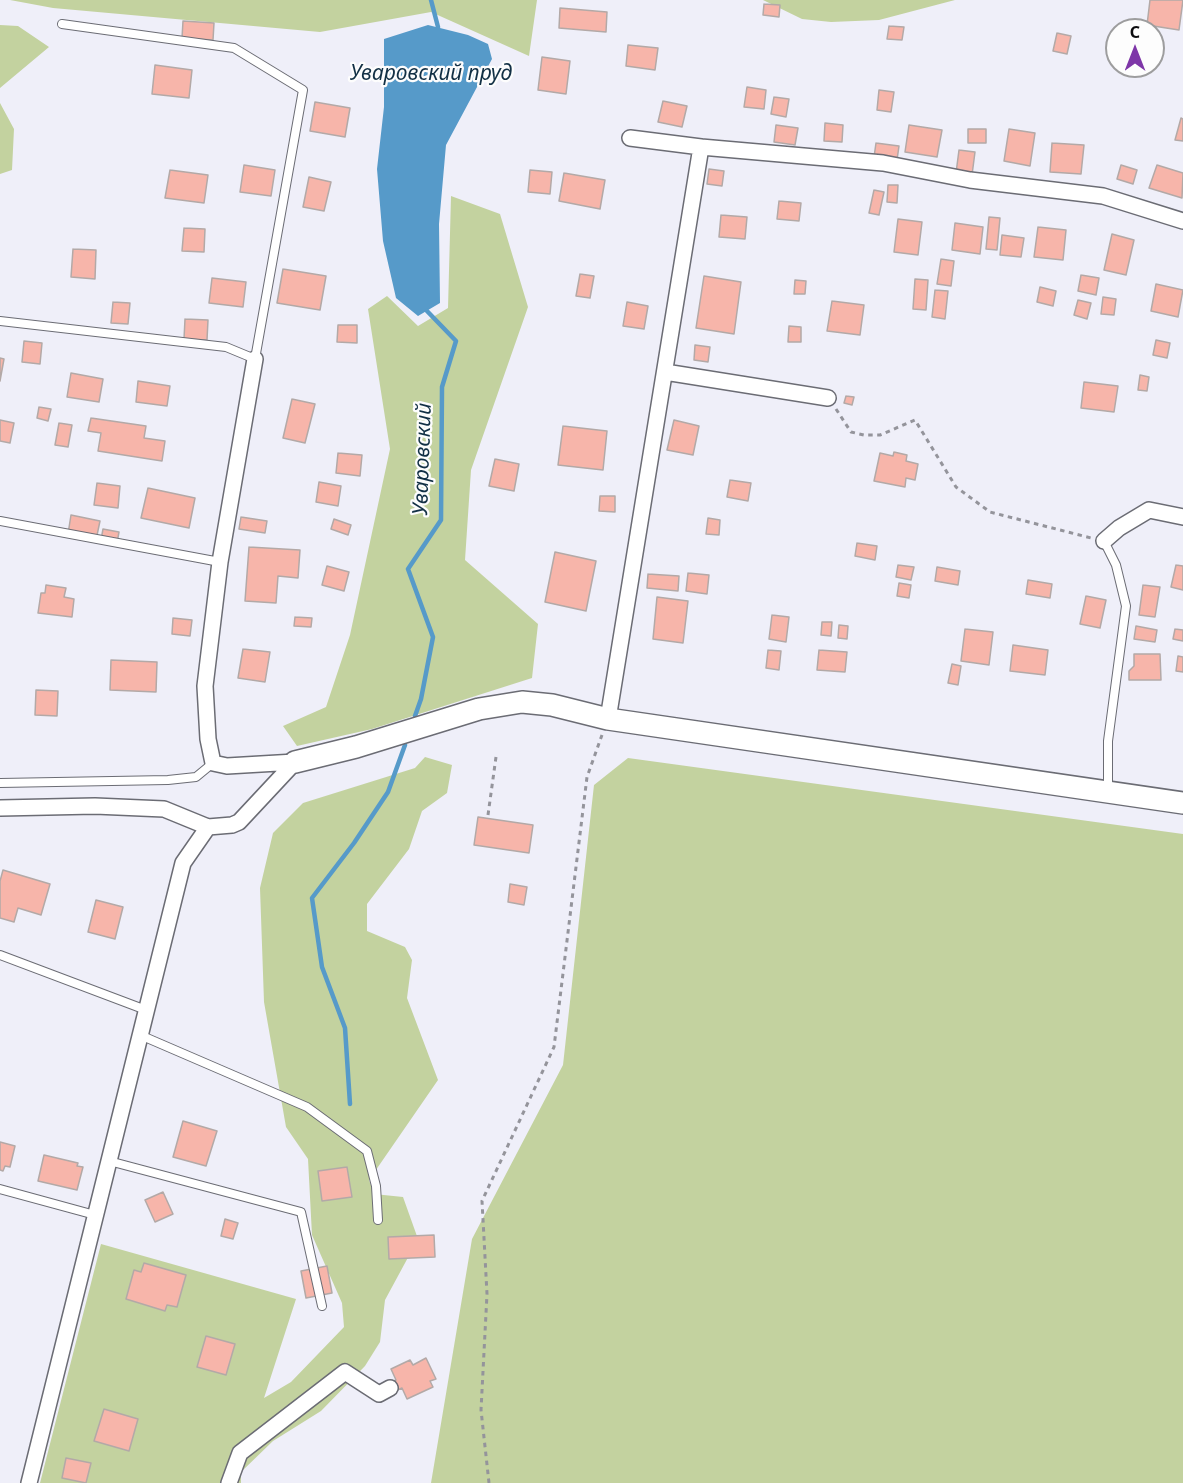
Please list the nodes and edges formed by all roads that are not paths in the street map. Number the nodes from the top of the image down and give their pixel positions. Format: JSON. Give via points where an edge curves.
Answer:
{"nodes":[{"id":1,"x":62,"y":24,"type":"dead end"},
{"id":2,"x":630,"y":138,"type":"dead end"},
{"id":3,"x":701,"y":147,"type":"junction"},
{"id":4,"x":1183,"y":221,"type":"edge"},
{"id":5,"x":0,"y":321,"type":"edge"},
{"id":6,"x":255,"y":359,"type":"junction"},
{"id":7,"x":665,"y":372,"type":"junction"},
{"id":8,"x":828,"y":398,"type":"road end"},
{"id":9,"x":1183,"y":517,"type":"edge"},
{"id":10,"x":0,"y":521,"type":"edge"},
{"id":11,"x":1104,"y":541,"type":"joint"},
{"id":12,"x":220,"y":562,"type":"junction"},
{"id":13,"x":608,"y":719,"type":"junction"},
{"id":14,"x":295,"y":762,"type":"junction"},
{"id":15,"x":213,"y":763,"type":"junction"},
{"id":16,"x":0,"y":783,"type":"edge"},
{"id":17,"x":1108,"y":792,"type":"junction"},
{"id":18,"x":1183,"y":803,"type":"edge"},
{"id":19,"x":0,"y":808,"type":"edge"},
{"id":20,"x":208,"y":827,"type":"junction"},
{"id":21,"x":0,"y":955,"type":"edge"},
{"id":22,"x":146,"y":1010,"type":"junction"},
{"id":23,"x":140,"y":1035,"type":"junction"},
{"id":24,"x":109,"y":1161,"type":"junction"},
{"id":25,"x":0,"y":1189,"type":"edge"},
{"id":26,"x":95,"y":1215,"type":"junction"},
{"id":27,"x":378,"y":1220,"type":"dead end"},
{"id":28,"x":322,"y":1306,"type":"dead end"},
{"id":29,"x":390,"y":1388,"type":"dead end"},
{"id":30,"x":29,"y":1483,"type":"edge"},
{"id":31,"x":229,"y":1483,"type":"edge"}],
"edges":[{"from":1,"to":6,"type":"lane","via":[[234,48],[303,90]]},
{"from":2,"to":3,"type":"street"},
{"from":3,"to":4,"type":"street","via":[[883,163],[970,180],[1103,196]]},
{"from":3,"to":7,"type":"street"},
{"from":5,"to":6,"type":"lane","via":[[226,347]]},
{"from":6,"to":12,"type":"street"},
{"from":7,"to":8,"type":"street"},
{"from":7,"to":13,"type":"street"},
{"from":9,"to":11,"type":"street","via":[[1149,510]]},
{"from":10,"to":12,"type":"lane"},
{"from":11,"to":17,"type":"lane","via":[[1116,565],[1126,606],[1108,741]]},
{"from":12,"to":15,"type":"street","via":[[206,686]]},
{"from":13,"to":14,"type":"street","via":[[522,702],[479,709]]},
{"from":13,"to":17,"type":"street"},
{"from":14,"to":15,"type":"street","via":[[227,766]]},
{"from":14,"to":20,"type":"street","via":[[239,822]]},
{"from":15,"to":16,"type":"lane","via":[[196,777],[168,780]]},
{"from":17,"to":18,"type":"street"},
{"from":19,"to":20,"type":"street","via":[[164,809]]},
{"from":20,"to":22,"type":"street","via":[[183,862]]},
{"from":21,"to":22,"type":"lane"},
{"from":22,"to":23,"type":"street"},
{"from":23,"to":24,"type":"street"},
{"from":23,"to":27,"type":"lane","via":[[307,1107],[367,1151],[376,1186]]},
{"from":24,"to":26,"type":"street"},
{"from":24,"to":28,"type":"lane","via":[[301,1212]]},
{"from":25,"to":26,"type":"lane"},
{"from":26,"to":30,"type":"street"},
{"from":29,"to":31,"type":"street","via":[[379,1394],[345,1372],[240,1453]]}]}
